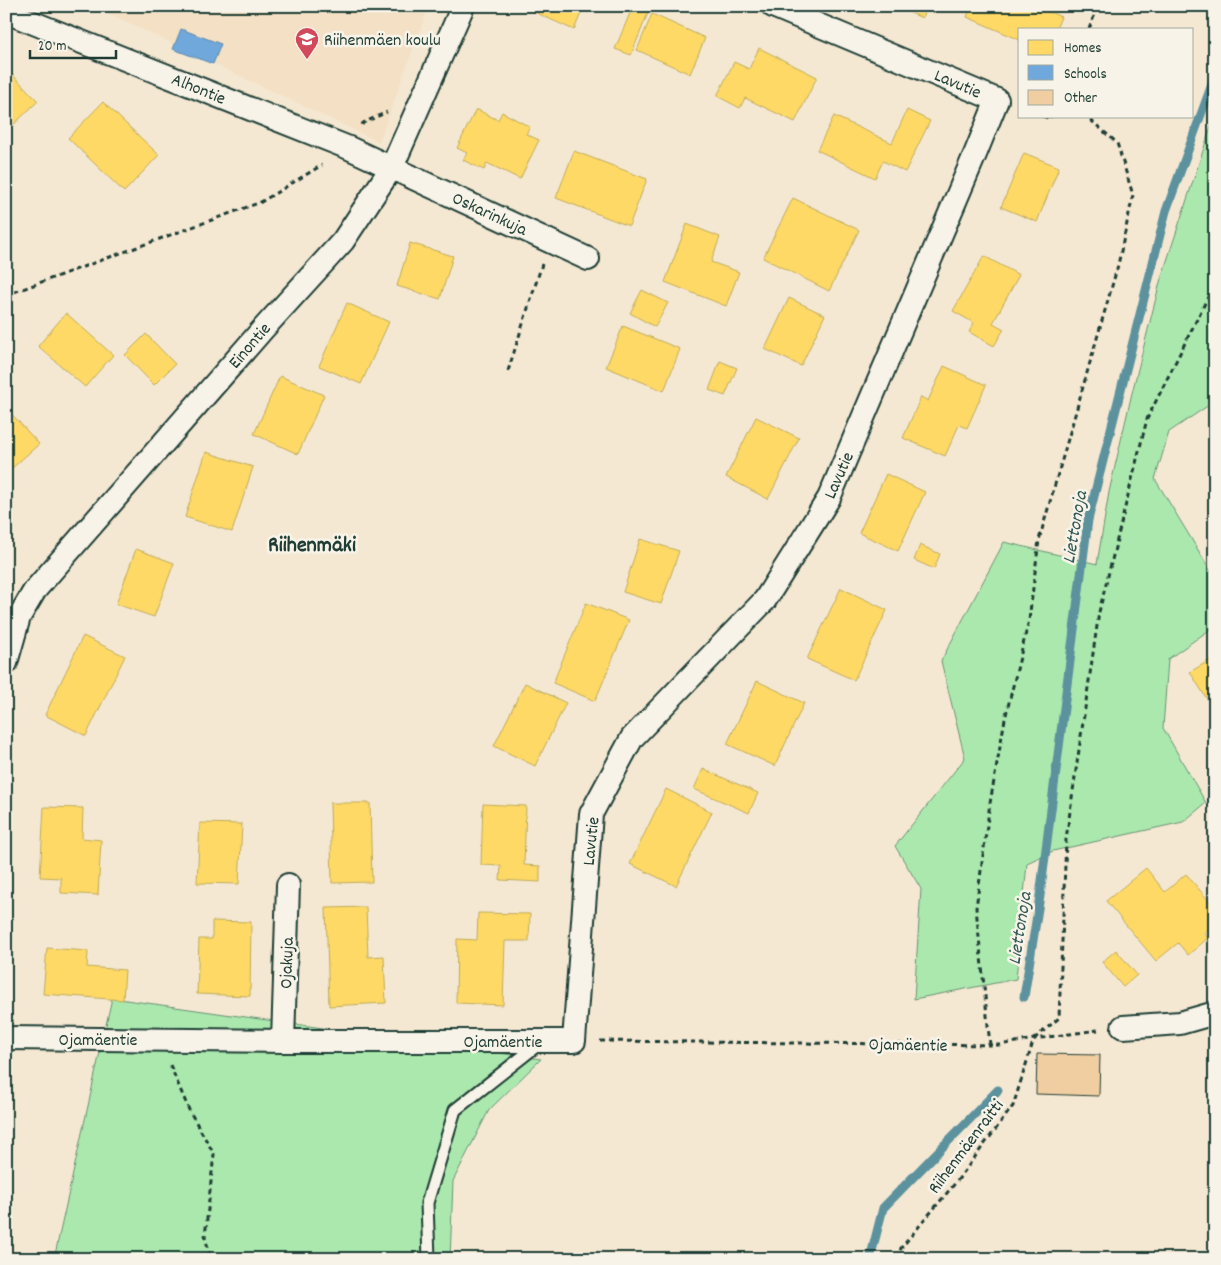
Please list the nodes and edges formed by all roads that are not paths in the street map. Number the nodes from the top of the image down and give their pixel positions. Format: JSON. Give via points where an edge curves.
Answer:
{"nodes":[{"id":1,"x":463,"y":6,"type":"edge"},
{"id":2,"x":773,"y":6,"type":"edge"},
{"id":3,"x":6,"y":12,"type":"edge"},
{"id":4,"x":392,"y":167,"type":"junction"},
{"id":5,"x":588,"y":259,"type":"dead end"},
{"id":6,"x":12,"y":612,"type":"edge"},
{"id":7,"x":6,"y":663,"type":"edge"},
{"id":8,"x":288,"y":885,"type":"dead end"},
{"id":9,"x":1215,"y":1014,"type":"edge"},
{"id":10,"x":1123,"y":1027,"type":"road end"},
{"id":11,"x":6,"y":1038,"type":"edge"},
{"id":12,"x":283,"y":1041,"type":"junction"},
{"id":13,"x":542,"y":1041,"type":"junction"},
{"id":14,"x":574,"y":1041,"type":"joint"},
{"id":15,"x":429,"y":1259,"type":"edge"}],
"edges":[{"from":1,"to":4,"type":"street","name":"Einontie"},
{"from":2,"to":14,"type":"street","name":"Lavutie","via":[[997,100],[828,498],[765,600],[632,738],[591,814]]},
{"from":3,"to":4,"type":"street","name":"Alhontie"},
{"from":4,"to":5,"type":"street","name":"Oskarinkuja"},
{"from":4,"to":6,"type":"street","name":"Einontie","via":[[343,241],[35,590]]},
{"from":6,"to":7,"type":"street","name":"Einontie"},
{"from":8,"to":12,"type":"street","name":"Ojakuja"},
{"from":9,"to":10,"type":"street","via":[[1180,1023]]},
{"from":11,"to":12,"type":"street","name":"Ojamäentie"},
{"from":12,"to":13,"type":"street","name":"Ojamäentie"},
{"from":13,"to":14,"type":"street","name":"Ojamäentie"},
{"from":13,"to":15,"type":"lane","via":[[455,1110],[427,1204]]}]}
